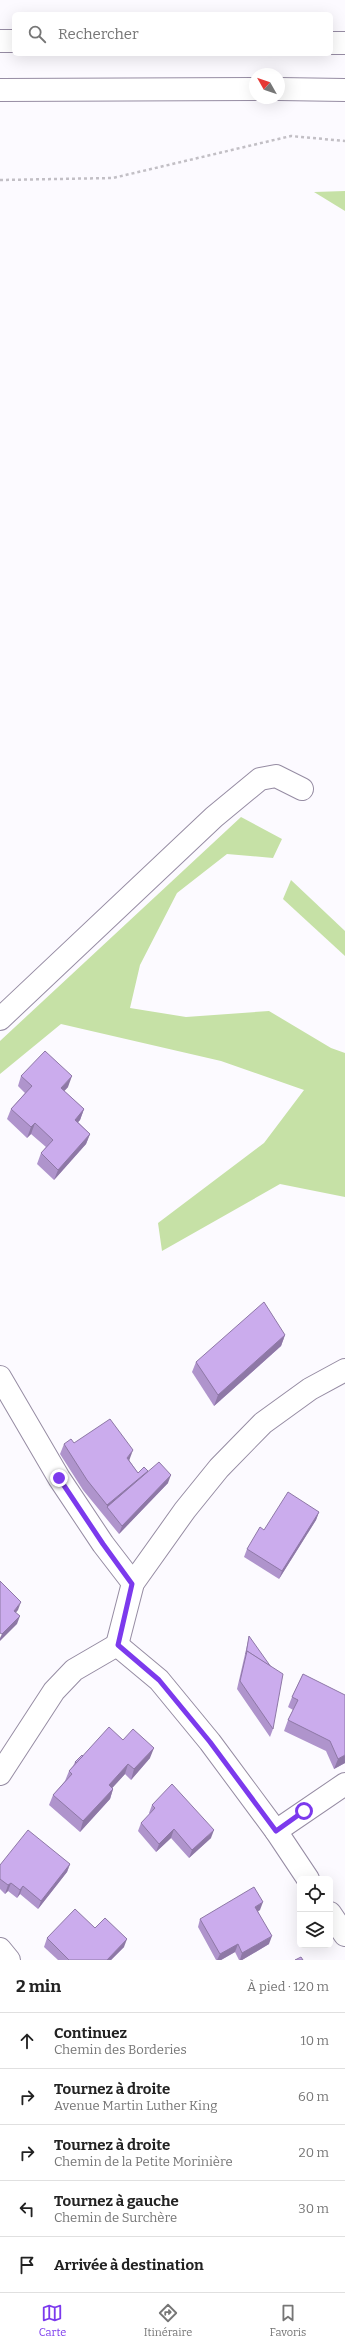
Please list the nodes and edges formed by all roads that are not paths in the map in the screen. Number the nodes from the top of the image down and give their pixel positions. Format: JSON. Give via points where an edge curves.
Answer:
{"nodes":[{"id":1,"x":0,"y":41,"type":"edge"},
{"id":2,"x":12,"y":41,"type":"edge"},
{"id":3,"x":333,"y":43,"type":"edge"},
{"id":4,"x":345,"y":43,"type":"edge"},
{"id":5,"x":285,"y":88,"type":"edge"},
{"id":6,"x":249,"y":89,"type":"edge"},
{"id":7,"x":0,"y":90,"type":"edge"},
{"id":8,"x":345,"y":90,"type":"edge"},
{"id":9,"x":302,"y":789,"type":"dead end"},
{"id":10,"x":0,"y":1019,"type":"edge"},
{"id":11,"x":345,"y":1370,"type":"edge"},
{"id":12,"x":0,"y":1377,"type":"edge"},
{"id":13,"x":132,"y":1584,"type":"junction"},
{"id":14,"x":118,"y":1645,"type":"junction"},
{"id":15,"x":0,"y":1774,"type":"edge"},
{"id":16,"x":345,"y":1784,"type":"edge"},
{"id":17,"x":276,"y":1831,"type":"junction"},
{"id":18,"x":306,"y":1876,"type":"edge"},
{"id":19,"x":333,"y":1917,"type":"edge"},
{"id":20,"x":345,"y":1935,"type":"edge"},
{"id":21,"x":0,"y":1949,"type":"edge"},
{"id":22,"x":9,"y":1960,"type":"edge"}],
"edges":[{"from":1,"to":2,"type":"main road"},
{"from":3,"to":4,"type":"main road"},
{"from":5,"to":8,"type":"main road"},
{"from":6,"to":7,"type":"main road"},
{"from":9,"to":10,"type":"main road","via":[[276,776],[260,779],[214,817]]},
{"from":11,"to":13,"type":"main road","via":[[310,1389],[257,1429],[218,1468]]},
{"from":12,"to":13,"type":"main road","via":[[59,1478]]},
{"from":13,"to":14,"type":"main road"},
{"from":14,"to":15,"type":"main road","via":[[74,1670],[54,1691]]},
{"from":14,"to":17,"type":"main road","via":[[159,1680],[210,1742]]},
{"from":16,"to":17,"type":"main road"},
{"from":17,"to":18,"type":"main road"},
{"from":19,"to":20,"type":"main road"},
{"from":21,"to":22,"type":"main road"}]}
